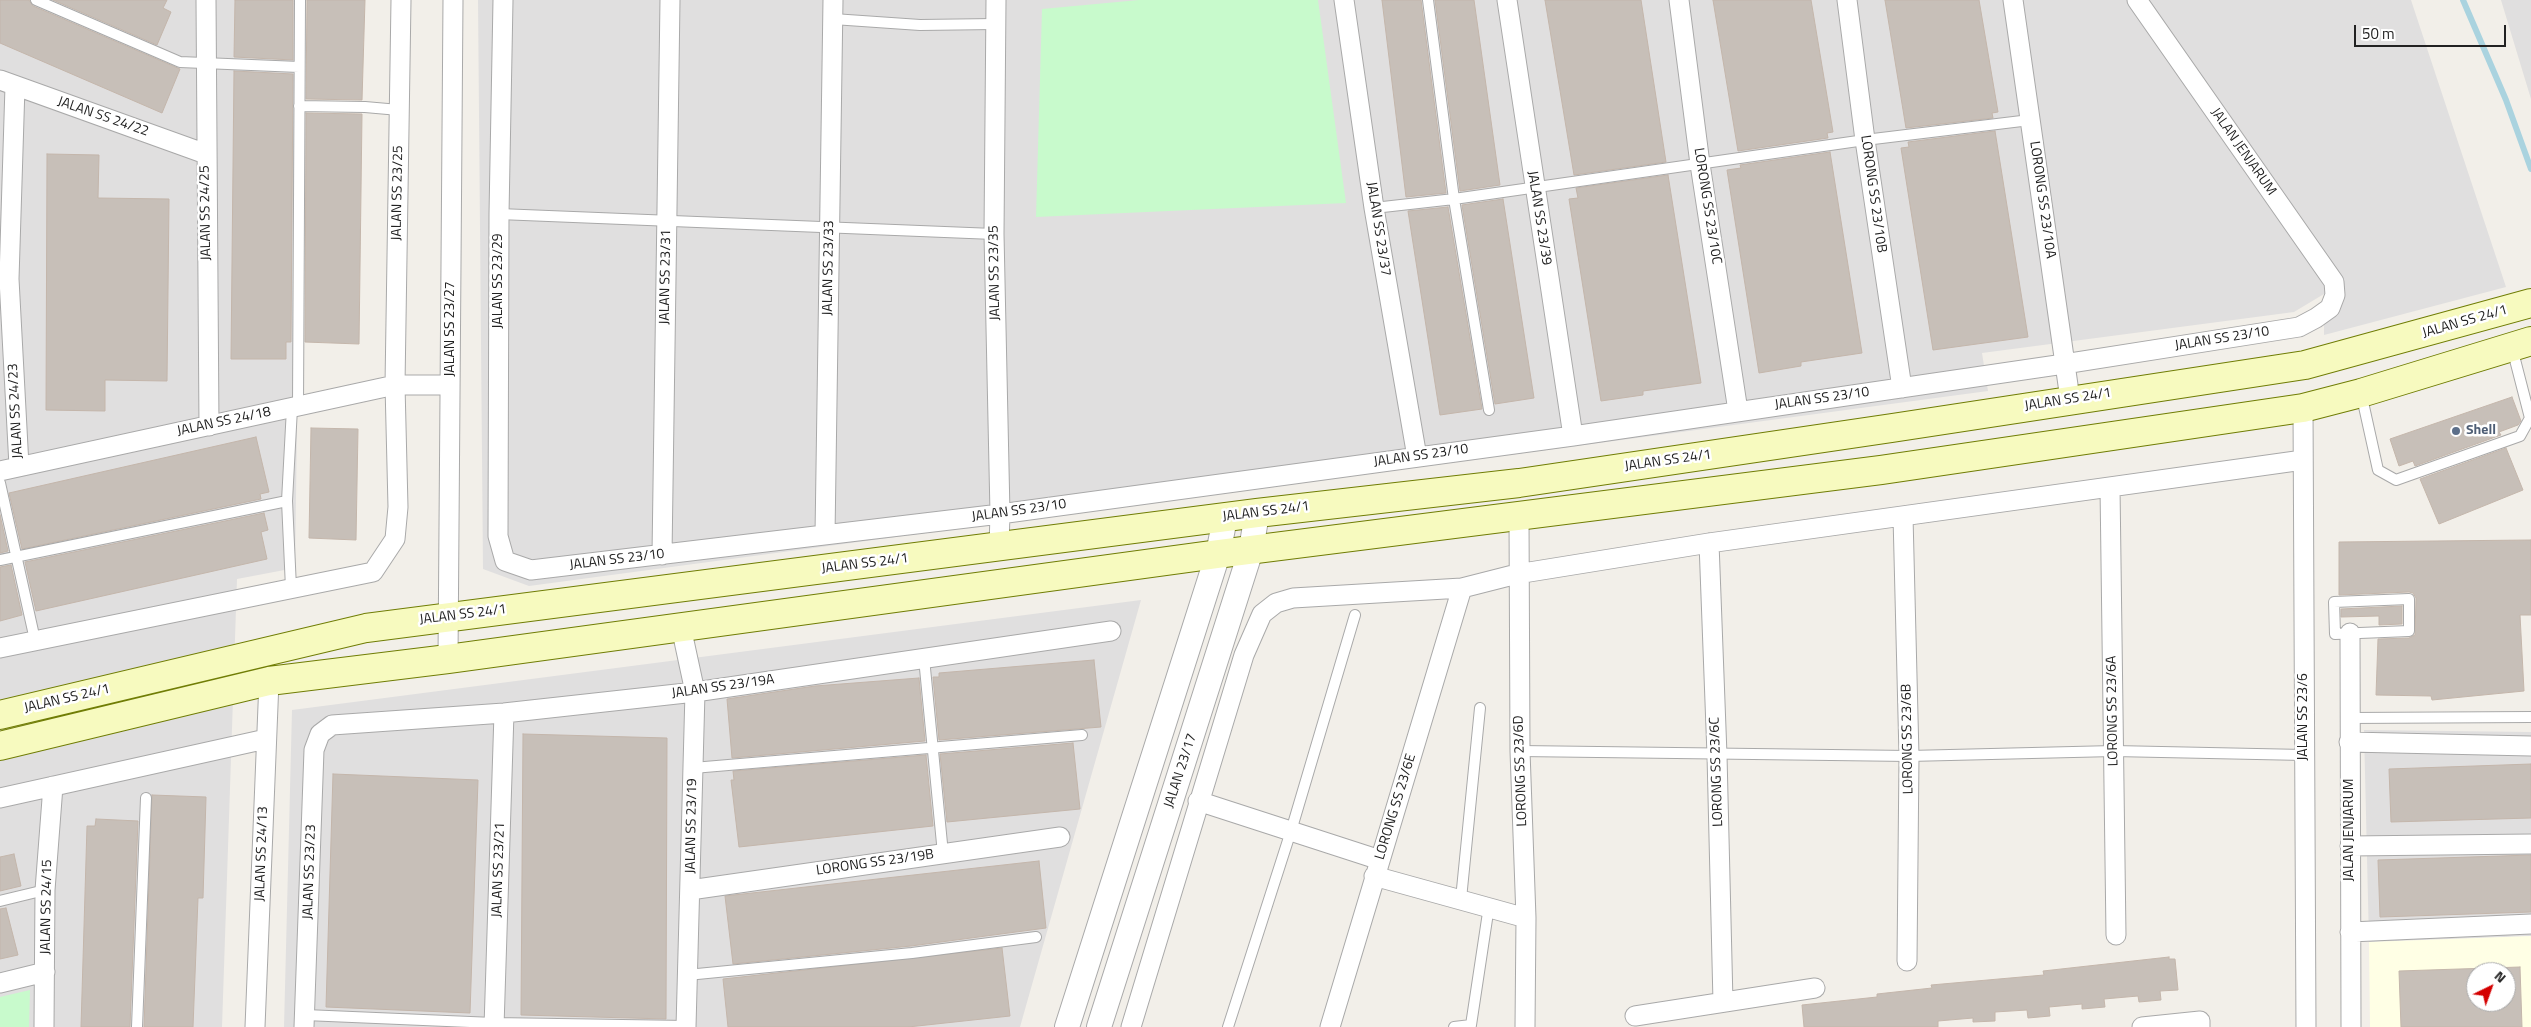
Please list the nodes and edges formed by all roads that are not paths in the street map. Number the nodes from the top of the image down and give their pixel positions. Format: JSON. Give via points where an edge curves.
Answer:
{"nodes":[{"id":1,"x":36,"y":0,"type":"edge"},
{"id":2,"x":206,"y":0,"type":"edge"},
{"id":3,"x":300,"y":0,"type":"edge"},
{"id":4,"x":401,"y":0,"type":"edge"},
{"id":5,"x":453,"y":0,"type":"edge"},
{"id":6,"x":503,"y":0,"type":"edge"},
{"id":7,"x":670,"y":0,"type":"edge"},
{"id":8,"x":833,"y":0,"type":"edge"},
{"id":9,"x":996,"y":0,"type":"edge"},
{"id":10,"x":1344,"y":0,"type":"edge"},
{"id":11,"x":1428,"y":0,"type":"edge"},
{"id":12,"x":1507,"y":0,"type":"edge"},
{"id":13,"x":1679,"y":0,"type":"edge"},
{"id":14,"x":1847,"y":0,"type":"edge"},
{"id":15,"x":2013,"y":0,"type":"edge"},
{"id":16,"x":2137,"y":0,"type":"edge"},
{"id":17,"x":833,"y":19,"type":"junction"},
{"id":18,"x":995,"y":24,"type":"junction"},
{"id":19,"x":206,"y":62,"type":"junction"},
{"id":20,"x":299,"y":67,"type":"junction"},
{"id":21,"x":7,"y":83,"type":"edge"},
{"id":22,"x":299,"y":106,"type":"junction"},
{"id":23,"x":399,"y":110,"type":"junction"},
{"id":24,"x":2030,"y":120,"type":"junction"},
{"id":25,"x":1864,"y":140,"type":"junction"},
{"id":26,"x":206,"y":154,"type":"junction"},
{"id":27,"x":1700,"y":164,"type":"junction"},
{"id":28,"x":6,"y":183,"type":"edge"},
{"id":29,"x":1534,"y":187,"type":"junction"},
{"id":30,"x":1454,"y":199,"type":"junction"},
{"id":31,"x":1374,"y":208,"type":"junction"},
{"id":32,"x":499,"y":214,"type":"junction"},
{"id":33,"x":667,"y":221,"type":"junction"},
{"id":34,"x":830,"y":227,"type":"junction"},
{"id":35,"x":994,"y":234,"type":"junction"},
{"id":36,"x":4,"y":277,"type":"edge"},
{"id":37,"x":2524,"y":305,"type":"edge"},
{"id":38,"x":2330,"y":308,"type":"joint"},
{"id":39,"x":2522,"y":344,"type":"edge"},
{"id":40,"x":2064,"y":364,"type":"junction"},
{"id":41,"x":450,"y":385,"type":"junction"},
{"id":42,"x":395,"y":386,"type":"junction"},
{"id":43,"x":1902,"y":388,"type":"junction"},
{"id":44,"x":2362,"y":393,"type":"junction"},
{"id":45,"x":2070,"y":399,"type":"junction"},
{"id":46,"x":295,"y":407,"type":"junction"},
{"id":47,"x":2303,"y":408,"type":"junction"},
{"id":48,"x":1489,"y":410,"type":"dead end"},
{"id":49,"x":1738,"y":411,"type":"junction"},
{"id":50,"x":209,"y":426,"type":"junction"},
{"id":51,"x":1573,"y":436,"type":"junction"},
{"id":52,"x":1417,"y":457,"type":"junction"},
{"id":53,"x":2303,"y":460,"type":"junction"},
{"id":54,"x":19,"y":466,"type":"junction"},
{"id":55,"x":0,"y":471,"type":"edge"},
{"id":56,"x":0,"y":483,"type":"edge"},
{"id":57,"x":2110,"y":487,"type":"junction"},
{"id":58,"x":287,"y":501,"type":"junction"},
{"id":59,"x":1257,"y":513,"type":"junction"},
{"id":60,"x":1000,"y":514,"type":"junction"},
{"id":61,"x":1518,"y":516,"type":"junction"},
{"id":62,"x":1903,"y":516,"type":"junction"},
{"id":63,"x":1225,"y":518,"type":"junction"},
{"id":64,"x":825,"y":535,"type":"junction"},
{"id":65,"x":1709,"y":543,"type":"junction"},
{"id":66,"x":998,"y":546,"type":"junction"},
{"id":67,"x":1251,"y":550,"type":"junction"},
{"id":68,"x":1218,"y":554,"type":"junction"},
{"id":69,"x":662,"y":555,"type":"junction"},
{"id":70,"x":15,"y":557,"type":"junction"},
{"id":71,"x":0,"y":560,"type":"edge"},
{"id":72,"x":505,"y":561,"type":"joint"},
{"id":73,"x":1518,"y":574,"type":"junction"},
{"id":74,"x":290,"y":588,"type":"junction"},
{"id":75,"x":1462,"y":588,"type":"junction"},
{"id":76,"x":1355,"y":614,"type":"dead end"},
{"id":77,"x":449,"y":617,"type":"junction"},
{"id":78,"x":681,"y":627,"type":"junction"},
{"id":79,"x":1112,"y":632,"type":"dead end"},
{"id":80,"x":2350,"y":633,"type":"junction"},
{"id":81,"x":35,"y":640,"type":"junction"},
{"id":82,"x":0,"y":648,"type":"edge"},
{"id":83,"x":924,"y":658,"type":"junction"},
{"id":84,"x":448,"y":659,"type":"junction"},
{"id":85,"x":269,"y":681,"type":"junction"},
{"id":86,"x":695,"y":692,"type":"junction"},
{"id":87,"x":1480,"y":708,"type":"dead end"},
{"id":88,"x":504,"y":713,"type":"junction"},
{"id":89,"x":0,"y":715,"type":"edge"},
{"id":90,"x":2531,"y":717,"type":"edge"},
{"id":91,"x":2349,"y":718,"type":"junction"},
{"id":92,"x":332,"y":725,"type":"joint"},
{"id":93,"x":1082,"y":735,"type":"dead end"},
{"id":94,"x":266,"y":739,"type":"junction"},
{"id":95,"x":2349,"y":742,"type":"junction"},
{"id":96,"x":0,"y":746,"type":"edge"},
{"id":97,"x":2531,"y":746,"type":"edge"},
{"id":98,"x":933,"y":749,"type":"junction"},
{"id":99,"x":1520,"y":751,"type":"junction"},
{"id":100,"x":2114,"y":751,"type":"junction"},
{"id":101,"x":1717,"y":755,"type":"junction"},
{"id":102,"x":2304,"y":755,"type":"junction"},
{"id":103,"x":1909,"y":756,"type":"junction"},
{"id":104,"x":693,"y":768,"type":"junction"},
{"id":105,"x":53,"y":786,"type":"junction"},
{"id":106,"x":0,"y":798,"type":"edge"},
{"id":107,"x":146,"y":798,"type":"dead end"},
{"id":108,"x":1198,"y":801,"type":"junction"},
{"id":109,"x":1291,"y":831,"type":"junction"},
{"id":110,"x":1060,"y":837,"type":"dead end"},
{"id":111,"x":2531,"y":844,"type":"edge"},
{"id":112,"x":2350,"y":846,"type":"junction"},
{"id":113,"x":942,"y":854,"type":"junction"},
{"id":114,"x":1377,"y":868,"type":"junction"},
{"id":115,"x":45,"y":890,"type":"junction"},
{"id":116,"x":690,"y":890,"type":"junction"},
{"id":117,"x":1461,"y":899,"type":"junction"},
{"id":118,"x":0,"y":901,"type":"edge"},
{"id":119,"x":1489,"y":906,"type":"junction"},
{"id":120,"x":1526,"y":918,"type":"junction"},
{"id":121,"x":2531,"y":924,"type":"edge"},
{"id":122,"x":2350,"y":932,"type":"junction"},
{"id":123,"x":2116,"y":935,"type":"dead end"},
{"id":124,"x":1036,"y":937,"type":"dead end"},
{"id":125,"x":1907,"y":962,"type":"dead end"},
{"id":126,"x":45,"y":972,"type":"junction"},
{"id":127,"x":687,"y":975,"type":"junction"},
{"id":128,"x":0,"y":983,"type":"edge"},
{"id":129,"x":1815,"y":988,"type":"dead end"},
{"id":130,"x":1723,"y":1002,"type":"junction"},
{"id":131,"x":1634,"y":1016,"type":"dead end"},
{"id":132,"x":305,"y":1021,"type":"edge"},
{"id":133,"x":494,"y":1025,"type":"edge"},
{"id":134,"x":686,"y":1026,"type":"edge"},
{"id":135,"x":44,"y":1027,"type":"edge"},
{"id":136,"x":137,"y":1027,"type":"edge"},
{"id":137,"x":255,"y":1027,"type":"edge"},
{"id":138,"x":1067,"y":1027,"type":"edge"},
{"id":139,"x":1099,"y":1027,"type":"edge"},
{"id":140,"x":1131,"y":1027,"type":"edge"},
{"id":141,"x":1228,"y":1027,"type":"edge"},
{"id":142,"x":1330,"y":1027,"type":"edge"},
{"id":143,"x":1454,"y":1027,"type":"edge"},
{"id":144,"x":1525,"y":1027,"type":"edge"},
{"id":145,"x":2142,"y":1027,"type":"edge"},
{"id":146,"x":2200,"y":1027,"type":"edge"},
{"id":147,"x":2306,"y":1027,"type":"edge"},
{"id":148,"x":2350,"y":1027,"type":"edge"}],
"edges":[{"from":1,"to":19,"type":"lane","via":[[180,62]]},
{"from":2,"to":19,"type":"street","name":"JALAN SS 24/25"},
{"from":3,"to":20,"type":"lane"},
{"from":4,"to":23,"type":"street","name":"JALAN SS 23/25"},
{"from":5,"to":41,"type":"street","name":"JALAN SS 23/27"},
{"from":6,"to":32,"type":"street","name":"JALAN SS 23/29"},
{"from":7,"to":33,"type":"street","name":"JALAN SS 23/31"},
{"from":8,"to":17,"type":"street","name":"JALAN SS 23/33"},
{"from":9,"to":18,"type":"street","name":"JALAN SS 23/35"},
{"from":10,"to":31,"type":"street","name":"JALAN SS 23/37"},
{"from":11,"to":30,"type":"lane"},
{"from":12,"to":29,"type":"street","name":"JALAN SS 23/39"},
{"from":13,"to":27,"type":"street","name":"LORONG SS 23/10C"},
{"from":14,"to":25,"type":"street","name":"LORONG SS 23/10B"},
{"from":15,"to":24,"type":"street","name":"LORONG SS 23/10A"},
{"from":16,"to":38,"type":"street","name":"JALAN JENJARUM","via":[[2334,282],[2335,295]]},
{"from":17,"to":18,"type":"lane","via":[[920,25]]},
{"from":17,"to":34,"type":"street","name":"JALAN SS 23/33"},
{"from":18,"to":35,"type":"street","name":"JALAN SS 23/35"},
{"from":19,"to":20,"type":"lane"},
{"from":19,"to":26,"type":"street","name":"JALAN SS 24/25"},
{"from":20,"to":22,"type":"lane"},
{"from":21,"to":26,"type":"street","name":"JALAN SS 24/22"},
{"from":21,"to":28,"type":"street","name":"JALAN SS 24/23"},
{"from":22,"to":23,"type":"lane"},
{"from":22,"to":46,"type":"lane"},
{"from":23,"to":42,"type":"street","name":"JALAN SS 23/25"},
{"from":24,"to":25,"type":"lane"},
{"from":24,"to":40,"type":"street","name":"LORONG SS 23/10A"},
{"from":25,"to":27,"type":"lane"},
{"from":25,"to":43,"type":"street","name":"LORONG SS 23/10B"},
{"from":26,"to":50,"type":"street","name":"JALAN SS 24/25"},
{"from":27,"to":29,"type":"lane"},
{"from":27,"to":49,"type":"street","name":"LORONG SS 23/10C"},
{"from":28,"to":36,"type":"street","name":"JALAN SS 24/23"},
{"from":29,"to":30,"type":"lane"},
{"from":29,"to":51,"type":"street","name":"JALAN SS 23/39"},
{"from":30,"to":31,"type":"lane"},
{"from":30,"to":48,"type":"lane"},
{"from":31,"to":52,"type":"street","name":"JALAN SS 23/37"},
{"from":32,"to":33,"type":"lane"},
{"from":32,"to":72,"type":"street","name":"JALAN SS 23/29","via":[[498,536]]},
{"from":33,"to":34,"type":"lane"},
{"from":33,"to":69,"type":"street","name":"JALAN SS 23/31"},
{"from":34,"to":35,"type":"lane"},
{"from":34,"to":64,"type":"street","name":"JALAN SS 23/33"},
{"from":35,"to":60,"type":"street","name":"JALAN SS 23/35"},
{"from":36,"to":54,"type":"street","name":"JALAN SS 24/23"},
{"from":37,"to":45,"type":"main road","name":"JALAN SS 24/1","via":[[2305,365]]},
{"from":38,"to":40,"type":"street","name":"JALAN SS 23/10","via":[[2298,327]]},
{"from":39,"to":44,"type":"main road"},
{"from":39,"to":44,"type":"lane","via":[[2530,418],[2520,436],[2396,480],[2378,470]]},
{"from":40,"to":43,"type":"street","name":"JALAN SS 23/10"},
{"from":40,"to":45,"type":"street","name":"LORONG SS 23/10A"},
{"from":41,"to":42,"type":"street","name":"JALAN SS 24/18"},
{"from":41,"to":77,"type":"street","name":"JALAN SS 23/27"},
{"from":42,"to":46,"type":"street","name":"JALAN SS 24/18"},
{"from":42,"to":74,"type":"street","via":[[398,507],[395,539],[372,572]]},
{"from":43,"to":49,"type":"street","name":"JALAN SS 23/10"},
{"from":44,"to":47,"type":"main road"},
{"from":45,"to":59,"type":"main road","name":"JALAN SS 24/1","via":[[1519,483]]},
{"from":46,"to":50,"type":"street","name":"JALAN SS 24/18"},
{"from":46,"to":58,"type":"lane"},
{"from":47,"to":53,"type":"street","name":"JALAN SS 23/6"},
{"from":47,"to":61,"type":"main road","via":[[1881,470]]},
{"from":49,"to":51,"type":"street","name":"JALAN SS 23/10"},
{"from":50,"to":54,"type":"street","name":"JALAN SS 24/18"},
{"from":51,"to":52,"type":"street","name":"JALAN SS 23/10"},
{"from":52,"to":60,"type":"street","name":"JALAN SS 23/10"},
{"from":53,"to":57,"type":"street"},
{"from":53,"to":102,"type":"street","name":"JALAN SS 23/6"},
{"from":54,"to":55,"type":"street","name":"JALAN SS 24/18"},
{"from":56,"to":70,"type":"lane"},
{"from":57,"to":62,"type":"street"},
{"from":57,"to":100,"type":"street","name":"LORONG SS 23/6A"},
{"from":58,"to":70,"type":"lane"},
{"from":58,"to":74,"type":"lane"},
{"from":59,"to":63,"type":"main road","name":"JALAN SS 24/1"},
{"from":59,"to":67,"type":"street","name":"JALAN 23/17"},
{"from":60,"to":64,"type":"street","name":"JALAN SS 23/10"},
{"from":60,"to":66,"type":"street","name":"JALAN SS 23/35"},
{"from":61,"to":67,"type":"main road"},
{"from":61,"to":73,"type":"street","name":"LORONG SS 23/6D"},
{"from":62,"to":65,"type":"street"},
{"from":62,"to":103,"type":"street","name":"LORONG SS 23/6B"},
{"from":63,"to":66,"type":"main road","name":"JALAN SS 24/1"},
{"from":63,"to":68,"type":"street"},
{"from":64,"to":69,"type":"street","name":"JALAN SS 23/10"},
{"from":65,"to":73,"type":"street"},
{"from":65,"to":101,"type":"street","name":"LORONG SS 23/6C"},
{"from":66,"to":77,"type":"main road","name":"JALAN SS 24/1"},
{"from":67,"to":68,"type":"main road"},
{"from":67,"to":139,"type":"street","name":"JALAN 23/17"},
{"from":68,"to":78,"type":"main road"},
{"from":68,"to":138,"type":"street"},
{"from":69,"to":72,"type":"street","name":"JALAN SS 23/10","via":[[531,570]]},
{"from":70,"to":71,"type":"lane"},
{"from":70,"to":81,"type":"lane"},
{"from":73,"to":75,"type":"street"},
{"from":73,"to":99,"type":"street","name":"LORONG SS 23/6D"},
{"from":74,"to":81,"type":"street"},
{"from":75,"to":108,"type":"street","via":[[1293,598],[1276,603],[1262,614],[1244,655]]},
{"from":75,"to":114,"type":"street","name":"LORONG SS 23/6E"},
{"from":76,"to":109,"type":"lane"},
{"from":77,"to":84,"type":"street","name":"JALAN SS 23/27"},
{"from":77,"to":89,"type":"main road","name":"JALAN SS 24/1","via":[[366,628]]},
{"from":78,"to":84,"type":"main road"},
{"from":78,"to":86,"type":"street","name":"JALAN SS 23/19"},
{"from":79,"to":83,"type":"street","name":"JALAN SS 23/19A"},
{"from":80,"to":80,"type":"lane","via":[[2335,634],[2334,602],[2409,599],[2409,631]]},
{"from":80,"to":91,"type":"street","name":"JALAN JENJARUM"},
{"from":81,"to":82,"type":"street"},
{"from":83,"to":86,"type":"street","name":"JALAN SS 23/19A"},
{"from":83,"to":98,"type":"lane"},
{"from":84,"to":85,"type":"main road"},
{"from":85,"to":94,"type":"street","name":"JALAN SS 24/13"},
{"from":85,"to":96,"type":"main road"},
{"from":86,"to":88,"type":"street","name":"JALAN SS 23/19A"},
{"from":86,"to":104,"type":"street","name":"JALAN SS 23/19"},
{"from":87,"to":117,"type":"lane"},
{"from":88,"to":92,"type":"street","name":"JALAN SS 23/19A"},
{"from":88,"to":133,"type":"street","name":"JALAN SS 23/21"},
{"from":90,"to":91,"type":"lane"},
{"from":91,"to":95,"type":"street","name":"JALAN JENJARUM"},
{"from":92,"to":132,"type":"street","name":"JALAN SS 23/23","via":[[320,734],[314,750]]},
{"from":93,"to":98,"type":"lane"},
{"from":94,"to":105,"type":"street"},
{"from":94,"to":137,"type":"street","name":"JALAN SS 24/13"},
{"from":95,"to":97,"type":"street"},
{"from":95,"to":112,"type":"street","name":"JALAN JENJARUM"},
{"from":98,"to":104,"type":"lane"},
{"from":98,"to":113,"type":"lane"},
{"from":99,"to":101,"type":"lane"},
{"from":99,"to":120,"type":"street","name":"LORONG SS 23/6D"},
{"from":100,"to":102,"type":"lane"},
{"from":100,"to":103,"type":"lane"},
{"from":100,"to":123,"type":"street","name":"LORONG SS 23/6A"},
{"from":101,"to":103,"type":"lane"},
{"from":101,"to":130,"type":"street","name":"LORONG SS 23/6C"},
{"from":102,"to":147,"type":"street","name":"JALAN SS 23/6"},
{"from":103,"to":125,"type":"street","name":"LORONG SS 23/6B"},
{"from":104,"to":116,"type":"street","name":"JALAN SS 23/19"},
{"from":105,"to":106,"type":"street"},
{"from":105,"to":115,"type":"street","name":"JALAN SS 24/15"},
{"from":107,"to":136,"type":"lane"},
{"from":108,"to":109,"type":"street"},
{"from":108,"to":140,"type":"street"},
{"from":109,"to":114,"type":"street"},
{"from":109,"to":141,"type":"lane"},
{"from":110,"to":113,"type":"street","name":"LORONG SS 23/19B"},
{"from":111,"to":112,"type":"street"},
{"from":112,"to":122,"type":"street","name":"JALAN JENJARUM"},
{"from":113,"to":116,"type":"street","name":"LORONG SS 23/19B"},
{"from":114,"to":117,"type":"street"},
{"from":114,"to":142,"type":"street","name":"LORONG SS 23/6E"},
{"from":115,"to":118,"type":"lane"},
{"from":115,"to":126,"type":"street","name":"JALAN SS 24/15"},
{"from":116,"to":127,"type":"street","name":"JALAN SS 23/19"},
{"from":117,"to":119,"type":"street"},
{"from":119,"to":120,"type":"street"},
{"from":119,"to":143,"type":"lane","via":[[1470,1025]]},
{"from":120,"to":144,"type":"street","name":"LORONG SS 23/6D"},
{"from":121,"to":122,"type":"street"},
{"from":122,"to":148,"type":"street","name":"JALAN JENJARUM"},
{"from":124,"to":127,"type":"lane"},
{"from":126,"to":128,"type":"street"},
{"from":126,"to":135,"type":"street","name":"JALAN SS 24/15"},
{"from":127,"to":134,"type":"street","name":"JALAN SS 23/19"},
{"from":129,"to":130,"type":"street"},
{"from":130,"to":131,"type":"street"},
{"from":132,"to":133,"type":"lane"},
{"from":133,"to":134,"type":"lane"},
{"from":145,"to":146,"type":"street","via":[[2200,1021]]}]}
